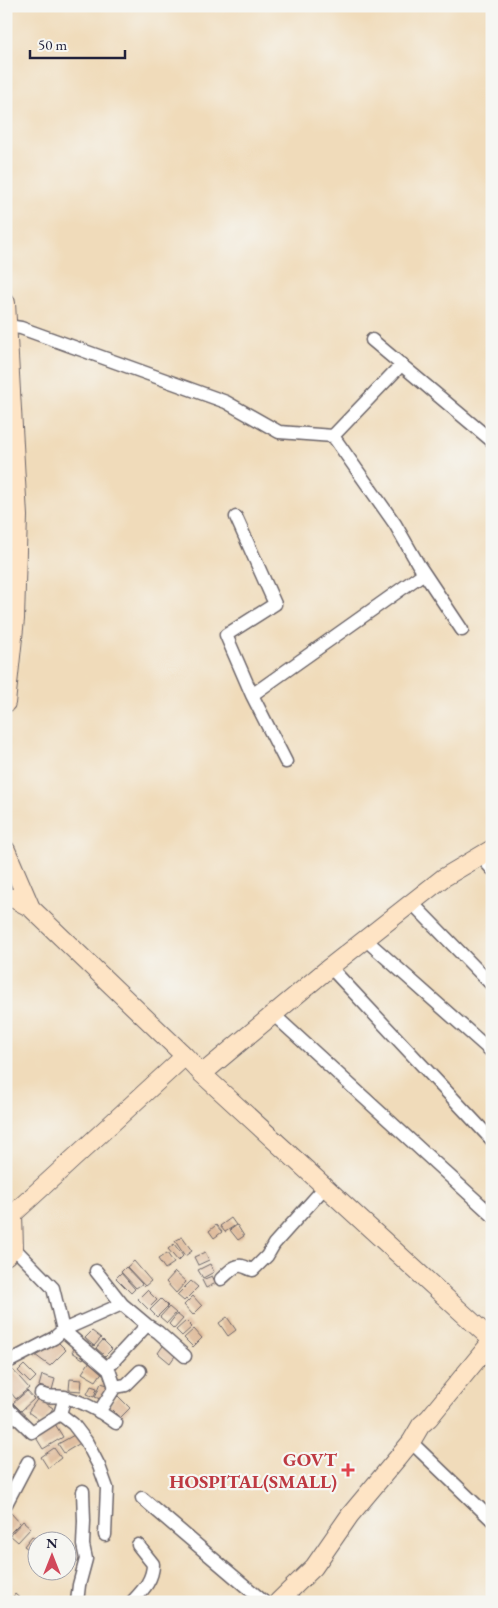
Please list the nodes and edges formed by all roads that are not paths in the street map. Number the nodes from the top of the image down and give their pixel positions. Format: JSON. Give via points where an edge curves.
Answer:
{"nodes":[{"id":1,"x":6,"y":303,"type":"edge"},
{"id":2,"x":8,"y":326,"type":"junction"},
{"id":3,"x":372,"y":340,"type":"dead end"},
{"id":4,"x":402,"y":364,"type":"junction"},
{"id":5,"x":333,"y":436,"type":"junction"},
{"id":6,"x":492,"y":441,"type":"edge"},
{"id":7,"x":236,"y":518,"type":"dead end"},
{"id":8,"x":424,"y":573,"type":"junction"},
{"id":9,"x":462,"y":630,"type":"dead end"},
{"id":10,"x":252,"y":694,"type":"junction"},
{"id":11,"x":6,"y":703,"type":"edge"},
{"id":12,"x":286,"y":762,"type":"dead end"},
{"id":13,"x":6,"y":850,"type":"edge"},
{"id":14,"x":488,"y":858,"type":"edge"},
{"id":15,"x":6,"y":897,"type":"edge"},
{"id":16,"x":412,"y":903,"type":"junction"},
{"id":17,"x":30,"y":908,"type":"junction"},
{"id":18,"x":366,"y":940,"type":"junction"},
{"id":19,"x":330,"y":967,"type":"junction"},
{"id":20,"x":492,"y":985,"type":"edge"},
{"id":21,"x":274,"y":1015,"type":"junction"},
{"id":22,"x":492,"y":1052,"type":"edge"},
{"id":23,"x":185,"y":1056,"type":"junction"},
{"id":24,"x":202,"y":1074,"type":"junction"},
{"id":25,"x":492,"y":1140,"type":"edge"},
{"id":26,"x":325,"y":1187,"type":"junction"},
{"id":27,"x":492,"y":1215,"type":"edge"},
{"id":28,"x":10,"y":1252,"type":"edge"},
{"id":29,"x":96,"y":1271,"type":"dead end"},
{"id":30,"x":221,"y":1279,"type":"dead end"},
{"id":31,"x":122,"y":1304,"type":"junction"},
{"id":32,"x":147,"y":1325,"type":"junction"},
{"id":33,"x":63,"y":1330,"type":"junction"},
{"id":34,"x":492,"y":1340,"type":"edge"},
{"id":35,"x":185,"y":1356,"type":"dead end"},
{"id":36,"x":6,"y":1363,"type":"edge"},
{"id":37,"x":107,"y":1368,"type":"junction"},
{"id":38,"x":140,"y":1371,"type":"dead end"},
{"id":39,"x":116,"y":1387,"type":"junction"},
{"id":40,"x":41,"y":1394,"type":"dead end"},
{"id":41,"x":65,"y":1397,"type":"junction"},
{"id":42,"x":6,"y":1407,"type":"edge"},
{"id":43,"x":99,"y":1412,"type":"junction"},
{"id":44,"x":60,"y":1414,"type":"junction"},
{"id":45,"x":116,"y":1423,"type":"dead end"},
{"id":46,"x":411,"y":1442,"type":"junction"},
{"id":47,"x":28,"y":1462,"type":"dead end"},
{"id":48,"x":83,"y":1491,"type":"dead end"},
{"id":49,"x":142,"y":1498,"type":"dead end"},
{"id":50,"x":6,"y":1504,"type":"edge"},
{"id":51,"x":492,"y":1520,"type":"edge"},
{"id":52,"x":104,"y":1535,"type":"dead end"},
{"id":53,"x":138,"y":1545,"type":"dead end"},
{"id":54,"x":77,"y":1602,"type":"edge"},
{"id":55,"x":132,"y":1602,"type":"edge"},
{"id":56,"x":264,"y":1602,"type":"edge"},
{"id":57,"x":278,"y":1602,"type":"edge"}],
"edges":[{"from":1,"to":2,"type":"main road"},
{"from":2,"to":5,"type":"street","via":[[226,402],[279,432]]},
{"from":2,"to":11,"type":"main road","via":[[18,516],[15,619]]},
{"from":3,"to":4,"type":"street"},
{"from":4,"to":5,"type":"street"},
{"from":4,"to":6,"type":"street"},
{"from":5,"to":8,"type":"street","via":[[395,524]]},
{"from":7,"to":10,"type":"street","via":[[275,604],[226,635]]},
{"from":8,"to":9,"type":"street"},
{"from":8,"to":10,"type":"street"},
{"from":10,"to":12,"type":"street"},
{"from":13,"to":17,"type":"main road"},
{"from":14,"to":16,"type":"main road","via":[[444,878]]},
{"from":15,"to":17,"type":"main road"},
{"from":16,"to":18,"type":"main road"},
{"from":16,"to":20,"type":"street"},
{"from":17,"to":23,"type":"main road"},
{"from":18,"to":19,"type":"main road"},
{"from":18,"to":22,"type":"street"},
{"from":19,"to":21,"type":"main road"},
{"from":19,"to":25,"type":"street"},
{"from":21,"to":24,"type":"main road"},
{"from":21,"to":27,"type":"street"},
{"from":23,"to":24,"type":"main road"},
{"from":23,"to":28,"type":"main road","via":[[13,1214]]},
{"from":24,"to":26,"type":"main road"},
{"from":26,"to":30,"type":"street","via":[[253,1270],[237,1266]]},
{"from":26,"to":34,"type":"main road"},
{"from":28,"to":33,"type":"street","via":[[53,1288]]},
{"from":29,"to":31,"type":"street"},
{"from":31,"to":32,"type":"street"},
{"from":31,"to":33,"type":"street"},
{"from":32,"to":35,"type":"street"},
{"from":32,"to":37,"type":"street"},
{"from":33,"to":36,"type":"street"},
{"from":33,"to":37,"type":"street"},
{"from":34,"to":46,"type":"main road","via":[[421,1425]]},
{"from":37,"to":39,"type":"street"},
{"from":38,"to":39,"type":"street","via":[[126,1385]]},
{"from":39,"to":43,"type":"street"},
{"from":40,"to":41,"type":"street"},
{"from":41,"to":43,"type":"street"},
{"from":41,"to":44,"type":"street"},
{"from":42,"to":44,"type":"street","via":[[32,1432]]},
{"from":43,"to":45,"type":"street"},
{"from":44,"to":52,"type":"street","via":[[86,1441],[99,1466],[107,1488]]},
{"from":46,"to":51,"type":"street"},
{"from":46,"to":57,"type":"main road","via":[[350,1515],[314,1567]]},
{"from":47,"to":50,"type":"street"},
{"from":48,"to":54,"type":"street","via":[[86,1559]]},
{"from":49,"to":56,"type":"street"},
{"from":53,"to":55,"type":"street","via":[[153,1564],[153,1574]]}]}
